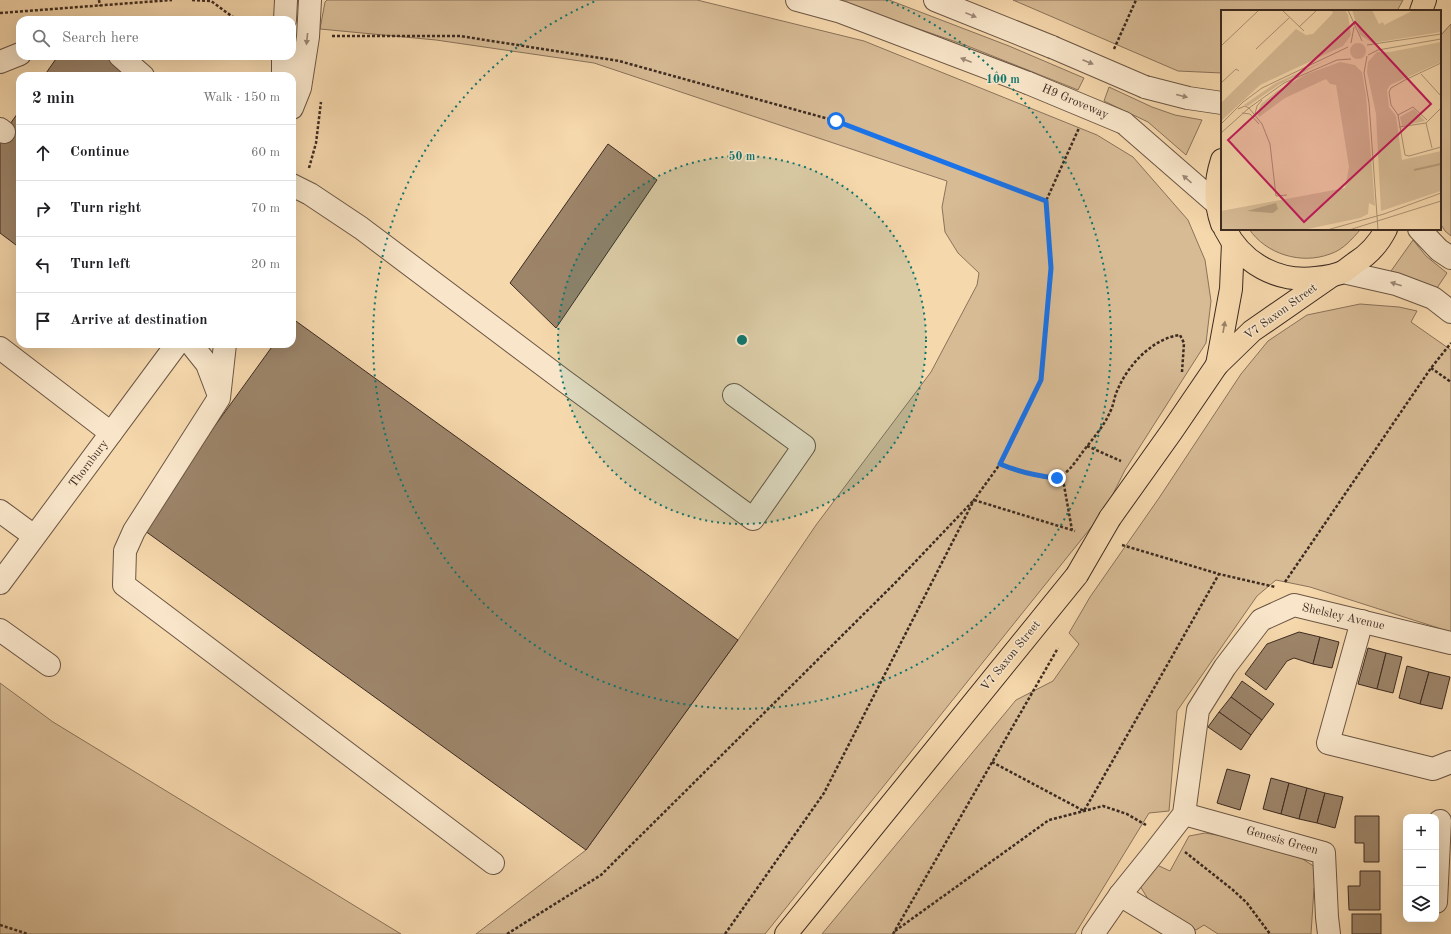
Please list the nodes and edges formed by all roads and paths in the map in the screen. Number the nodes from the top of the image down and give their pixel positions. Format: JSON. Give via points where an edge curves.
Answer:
{"nodes":[{"id":1,"x":99,"y":0,"type":"edge"},
{"id":2,"x":172,"y":0,"type":"edge"},
{"id":3,"x":192,"y":0,"type":"edge"},
{"id":4,"x":286,"y":0,"type":"edge"},
{"id":5,"x":310,"y":0,"type":"edge"},
{"id":6,"x":797,"y":0,"type":"edge"},
{"id":7,"x":935,"y":0,"type":"edge"},
{"id":8,"x":1426,"y":0,"type":"edge"},
{"id":9,"x":100,"y":6,"type":"junction"},
{"id":10,"x":1421,"y":10,"type":"edge"},
{"id":11,"x":0,"y":13,"type":"edge"},
{"id":12,"x":232,"y":16,"type":"edge"},
{"id":13,"x":285,"y":16,"type":"edge"},
{"id":14,"x":308,"y":37,"type":"junction"},
{"id":15,"x":16,"y":56,"type":"edge"},
{"id":16,"x":125,"y":60,"type":"edge"},
{"id":17,"x":283,"y":60,"type":"edge"},
{"id":18,"x":0,"y":62,"type":"edge"},
{"id":19,"x":138,"y":72,"type":"edge"},
{"id":20,"x":283,"y":72,"type":"edge"},
{"id":21,"x":296,"y":98,"type":"edge"},
{"id":22,"x":1221,"y":103,"type":"edge"},
{"id":23,"x":1221,"y":163,"type":"edge"},
{"id":24,"x":296,"y":187,"type":"edge"},
{"id":25,"x":1219,"y":214,"type":"edge"},
{"id":26,"x":1385,"y":230,"type":"edge"},
{"id":27,"x":1420,"y":230,"type":"edge"},
{"id":28,"x":1229,"y":236,"type":"edge"},
{"id":29,"x":1451,"y":258,"type":"edge"},
{"id":30,"x":1336,"y":274,"type":"junction"},
{"id":31,"x":1451,"y":312,"type":"edge"},
{"id":32,"x":1451,"y":343,"type":"edge"},
{"id":33,"x":0,"y":348,"type":"edge"},
{"id":34,"x":174,"y":348,"type":"edge"},
{"id":35,"x":194,"y":348,"type":"edge"},
{"id":36,"x":225,"y":348,"type":"edge"},
{"id":37,"x":1217,"y":365,"type":"junction"},
{"id":38,"x":1431,"y":368,"type":"junction"},
{"id":39,"x":1182,"y":375,"type":"dead end"},
{"id":40,"x":1451,"y":382,"type":"edge"},
{"id":41,"x":734,"y":395,"type":"dead end"},
{"id":42,"x":219,"y":398,"type":"junction"},
{"id":43,"x":111,"y":433,"type":"junction"},
{"id":44,"x":1087,"y":446,"type":"junction"},
{"id":45,"x":1124,"y":463,"type":"dead end"},
{"id":46,"x":1000,"y":464,"type":"junction"},
{"id":47,"x":1062,"y":474,"type":"junction"},
{"id":48,"x":974,"y":500,"type":"junction"},
{"id":49,"x":0,"y":512,"type":"edge"},
{"id":50,"x":1072,"y":530,"type":"junction"},
{"id":51,"x":1079,"y":532,"type":"dead end"},
{"id":52,"x":34,"y":536,"type":"junction"},
{"id":53,"x":1116,"y":543,"type":"dead end"},
{"id":54,"x":1219,"y":574,"type":"junction"},
{"id":55,"x":0,"y":583,"type":"edge"},
{"id":56,"x":1362,"y":621,"type":"junction"},
{"id":57,"x":0,"y":630,"type":"edge"},
{"id":58,"x":1451,"y":643,"type":"edge"},
{"id":59,"x":1058,"y":648,"type":"dead end"},
{"id":60,"x":49,"y":665,"type":"dead end"},
{"id":61,"x":992,"y":762,"type":"junction"},
{"id":62,"x":1451,"y":762,"type":"edge"},
{"id":63,"x":1084,"y":811,"type":"junction"},
{"id":64,"x":1184,"y":814,"type":"junction"},
{"id":65,"x":1440,"y":821,"type":"dead end"},
{"id":66,"x":1159,"y":846,"type":"junction"},
{"id":67,"x":493,"y":863,"type":"dead end"},
{"id":68,"x":1437,"y":886,"type":"edge"},
{"id":69,"x":1120,"y":895,"type":"junction"},
{"id":70,"x":1439,"y":902,"type":"edge"},
{"id":71,"x":1451,"y":903,"type":"edge"},
{"id":72,"x":0,"y":925,"type":"edge"},
{"id":73,"x":894,"y":932,"type":"edge"},
{"id":74,"x":28,"y":934,"type":"edge"},
{"id":75,"x":507,"y":934,"type":"edge"},
{"id":76,"x":725,"y":934,"type":"edge"},
{"id":77,"x":786,"y":934,"type":"edge"},
{"id":78,"x":1093,"y":934,"type":"edge"},
{"id":79,"x":1184,"y":934,"type":"edge"},
{"id":80,"x":1270,"y":934,"type":"edge"},
{"id":81,"x":1329,"y":934,"type":"edge"}],
"edges":[{"from":1,"to":9,"type":"path"},
{"from":2,"to":9,"type":"path"},
{"from":3,"to":12,"type":"path","via":[[211,1]]},
{"from":4,"to":13,"type":"street"},
{"from":5,"to":14,"type":"street"},
{"from":25,"to":6,"type":"street","name":"H9 Groveway","one_way":true,"bridge":true,"via":[[1124,123],[1028,83],[841,12]]},
{"from":7,"to":22,"type":"street","one_way":true,"bridge":true,"via":[[1145,87]]},
{"from":8,"to":10,"type":"main road"},
{"from":9,"to":11,"type":"path"},
{"from":14,"to":21,"type":"street","one_way":true},
{"from":14,"to":46,"type":"path","via":[[460,36],[619,61],[836,121],[1046,201],[1051,268],[1041,380]]},
{"from":15,"to":18,"type":"street"},
{"from":16,"to":19,"type":"street"},
{"from":17,"to":20,"type":"street"},
{"from":23,"to":25,"type":"main road","via":[[1217,175]]},
{"from":24,"to":41,"type":"street","via":[[361,228],[753,519],[804,446]]},
{"from":26,"to":30,"type":"main road","name":"V7 Saxon Street","via":[[1368,255]]},
{"from":27,"to":29,"type":"street","via":[[1439,250]]},
{"from":28,"to":30,"type":"main road","via":[[1252,263],[1276,275],[1303,280]]},
{"from":37,"to":28,"type":"main road","name":"V7 Saxon Street","one_way":true,"via":[[1231,289]]},
{"from":31,"to":30,"type":"street","one_way":true,"via":[[1432,298],[1396,284]]},
{"from":30,"to":37,"type":"main road","name":"V7 Saxon Street","via":[[1252,331]]},
{"from":32,"to":38,"type":"path"},
{"from":33,"to":43,"type":"street"},
{"from":34,"to":43,"type":"street","name":"Thornbury"},
{"from":35,"to":42,"type":"street","via":[[207,364]]},
{"from":36,"to":42,"type":"street"},
{"from":37,"to":77,"type":"main road","name":"V7 Saxon Street","bridge":true,"via":[[1110,518],[1077,575]]},
{"from":38,"to":40,"type":"path"},
{"from":38,"to":54,"type":"path","via":[[1282,588]]},
{"from":39,"to":44,"type":"path","via":[[1184,343],[1180,334],[1170,336],[1148,350],[1126,373],[1110,412]]},
{"from":42,"to":67,"type":"street","via":[[134,531],[125,551],[124,585]]},
{"from":43,"to":52,"type":"street","name":"Thornbury"},
{"from":44,"to":45,"type":"path"},
{"from":44,"to":47,"type":"path","via":[[1071,468]]},
{"from":46,"to":47,"type":"path","via":[[1039,476],[1057,478]]},
{"from":46,"to":48,"type":"path"},
{"from":47,"to":50,"type":"path"},
{"from":48,"to":50,"type":"path"},
{"from":48,"to":75,"type":"path","via":[[896,582],[601,875]]},
{"from":48,"to":76,"type":"path","via":[[824,793]]},
{"from":49,"to":52,"type":"street"},
{"from":50,"to":51,"type":"path"},
{"from":52,"to":55,"type":"street","name":"Thornbury"},
{"from":53,"to":54,"type":"path"},
{"from":54,"to":63,"type":"path"},
{"from":56,"to":58,"type":"street","name":"Shelsley Avenue"},
{"from":56,"to":62,"type":"street","via":[[1328,743],[1433,769]]},
{"from":56,"to":64,"type":"street","name":"Shelsley Avenue","via":[[1294,605],[1261,620],[1225,667],[1198,710]]},
{"from":57,"to":60,"type":"street"},
{"from":59,"to":61,"type":"path"},
{"from":61,"to":63,"type":"path"},
{"from":61,"to":73,"type":"path"},
{"from":63,"to":66,"type":"path","via":[[1103,806],[1127,814]]},
{"from":63,"to":73,"type":"path","via":[[1049,820]]},
{"from":64,"to":66,"type":"street","name":"Shelsley Avenue"},
{"from":64,"to":81,"type":"street","name":"Genesis Green","via":[[1324,853]]},
{"from":65,"to":68,"type":"street"},
{"from":66,"to":69,"type":"street","name":"Shelsley Avenue"},
{"from":66,"to":80,"type":"path","via":[[1233,890],[1247,903]]},
{"from":69,"to":78,"type":"street","name":"Shelsley Avenue"},
{"from":69,"to":79,"type":"street"},
{"from":70,"to":71,"type":"street"},
{"from":72,"to":74,"type":"path"}]}
